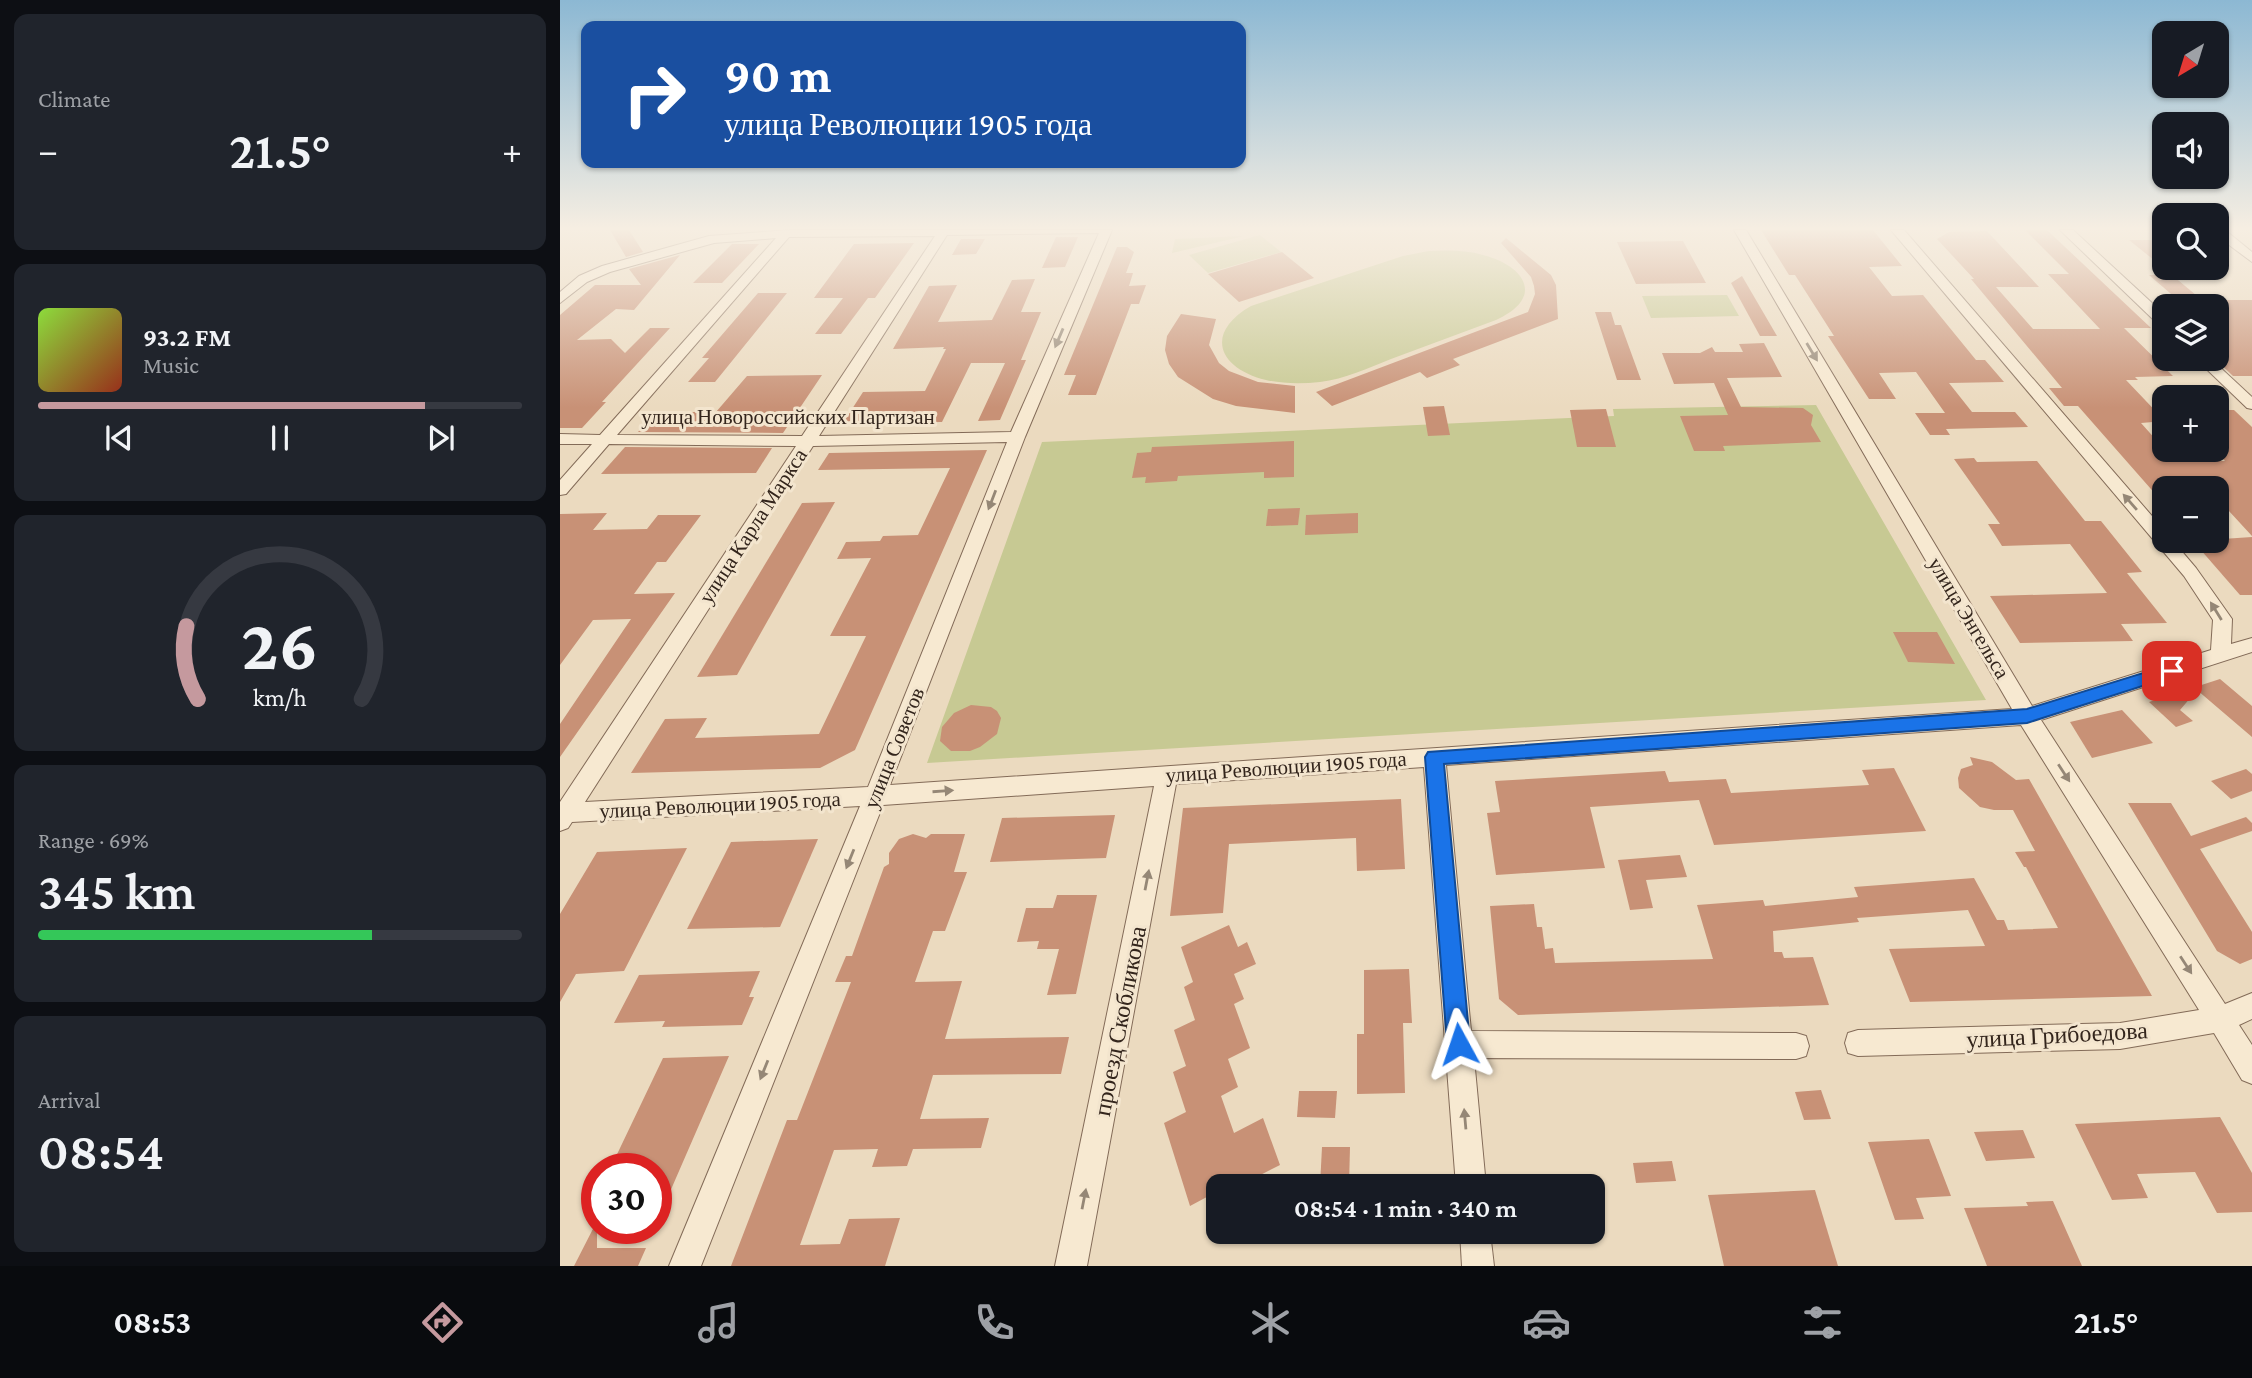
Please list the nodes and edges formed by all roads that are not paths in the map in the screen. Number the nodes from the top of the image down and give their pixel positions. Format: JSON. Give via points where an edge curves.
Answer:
{"nodes":[{"id":1,"x":738,"y":289,"type":"edge"},
{"id":2,"x":907,"y":289,"type":"edge"},
{"id":3,"x":1081,"y":289,"type":"edge"},
{"id":4,"x":1775,"y":289,"type":"edge"},
{"id":5,"x":1948,"y":289,"type":"edge"},
{"id":6,"x":2129,"y":289,"type":"edge"},
{"id":7,"x":2152,"y":311,"type":"edge"},
{"id":8,"x":2216,"y":371,"type":"edge"},
{"id":9,"x":2252,"y":405,"type":"edge"},
{"id":10,"x":1017,"y":437,"type":"junction"},
{"id":11,"x":608,"y":438,"type":"junction"},
{"id":12,"x":560,"y":439,"type":"edge"},
{"id":13,"x":809,"y":441,"type":"junction"},
{"id":14,"x":560,"y":490,"type":"edge"},
{"id":15,"x":2252,"y":645,"type":"edge"},
{"id":16,"x":2221,"y":655,"type":"junction"},
{"id":17,"x":2027,"y":716,"type":"junction"},
{"id":18,"x":1434,"y":757,"type":"junction"},
{"id":19,"x":1167,"y":776,"type":"junction"},
{"id":20,"x":875,"y":796,"type":"junction"},
{"id":21,"x":562,"y":816,"type":"edge"},
{"id":22,"x":2252,"y":1006,"type":"edge"},
{"id":23,"x":2221,"y":1019,"type":"junction"},
{"id":24,"x":1858,"y":1043,"type":"dead end"},
{"id":25,"x":1459,"y":1044,"type":"junction"},
{"id":26,"x":1796,"y":1046,"type":"dead end"},
{"id":27,"x":2252,"y":1070,"type":"edge"},
{"id":28,"x":1470,"y":1174,"type":"edge"},
{"id":29,"x":1476,"y":1244,"type":"edge"},
{"id":30,"x":685,"y":1266,"type":"edge"},
{"id":31,"x":1071,"y":1266,"type":"edge"},
{"id":32,"x":1478,"y":1266,"type":"edge"}],
"edges":[{"from":1,"to":11,"type":"street"},
{"from":2,"to":13,"type":"street","name":"улица Карла Маркса"},
{"from":3,"to":10,"type":"street","name":"улица Советов","one_way":true},
{"from":4,"to":17,"type":"street","name":"улица Энгельса","one_way":true},
{"from":16,"to":5,"type":"street","one_way":true,"via":[[2223,619],[2190,572]]},
{"from":6,"to":7,"type":"street"},
{"from":8,"to":9,"type":"street"},
{"from":10,"to":13,"type":"street","name":"улица Новороссийских Партизан"},
{"from":10,"to":20,"type":"street","name":"улица Советов","one_way":true},
{"from":11,"to":12,"type":"street","name":"улица Новороссийских Партизан"},
{"from":11,"to":13,"type":"street","name":"улица Новороссийских Партизан"},
{"from":11,"to":14,"type":"street"},
{"from":13,"to":21,"type":"street","name":"улица Карла Маркса"},
{"from":15,"to":16,"type":"street","name":"улица Революции 1905 года"},
{"from":16,"to":17,"type":"street","name":"улица Революции 1905 года"},
{"from":17,"to":18,"type":"street","name":"улица Революции 1905 года"},
{"from":17,"to":23,"type":"street","name":"улица Энгельса","one_way":true},
{"from":18,"to":19,"type":"street","name":"улица Революции 1905 года"},
{"from":18,"to":25,"type":"street"},
{"from":20,"to":19,"type":"street","name":"улица Революции 1905 года","one_way":true},
{"from":31,"to":19,"type":"street","name":"проезд Скобликова","one_way":true},
{"from":20,"to":21,"type":"street","name":"улица Революции 1905 года"},
{"from":20,"to":30,"type":"street","name":"улица Советов","one_way":true},
{"from":22,"to":23,"type":"street","name":"улица Грибоедова"},
{"from":23,"to":24,"type":"street","name":"улица Грибоедова","via":[[2120,1036]]},
{"from":23,"to":27,"type":"street","name":"улица Энгельса"},
{"from":25,"to":26,"type":"street"},
{"from":28,"to":25,"type":"street","one_way":true},
{"from":29,"to":32,"type":"street"}]}
